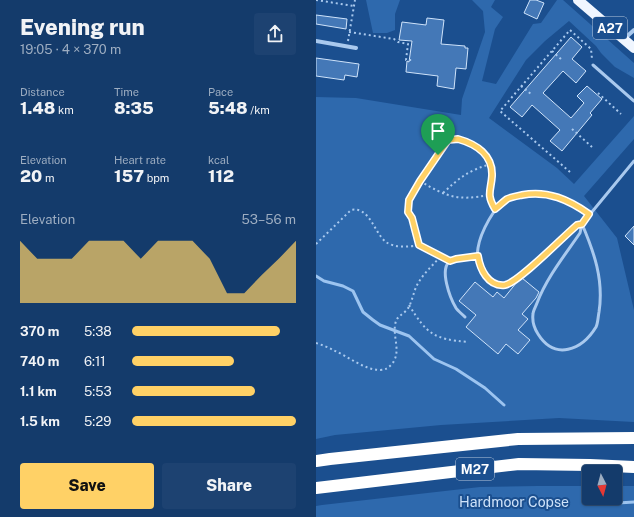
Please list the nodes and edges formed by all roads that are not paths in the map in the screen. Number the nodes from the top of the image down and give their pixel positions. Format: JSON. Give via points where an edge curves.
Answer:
{"nodes":[{"id":1,"x":578,"y":0,"type":"edge"},
{"id":2,"x":634,"y":30,"type":"edge"},
{"id":3,"x":623,"y":39,"type":"junction"},
{"id":4,"x":316,"y":41,"type":"edge"},
{"id":5,"x":356,"y":48,"type":"dead end"},
{"id":6,"x":634,"y":48,"type":"edge"},
{"id":7,"x":593,"y":64,"type":"road end"},
{"id":8,"x":634,"y":101,"type":"edge"},
{"id":9,"x":634,"y":161,"type":"edge"},
{"id":10,"x":589,"y":214,"type":"junction"},
{"id":11,"x":582,"y":224,"type":"junction"},
{"id":12,"x":478,"y":256,"type":"junction"},
{"id":13,"x":465,"y":317,"type":"dead end"},
{"id":14,"x":631,"y":438,"type":"edge"},
{"id":15,"x":316,"y":462,"type":"edge"},
{"id":16,"x":634,"y":467,"type":"edge"},
{"id":17,"x":316,"y":488,"type":"edge"}],
"edges":[{"from":1,"to":3,"type":"main road","number":"A27"},
{"from":2,"to":3,"type":"street"},
{"from":3,"to":6,"type":"main road","number":"A27"},
{"from":4,"to":5,"type":"street"},
{"from":7,"to":8,"type":"lane"},
{"from":9,"to":10,"type":"lane"},
{"from":10,"to":11,"type":"lane"},
{"from":10,"to":12,"type":"lane","via":[[574,203],[544,194],[508,198],[495,209],[488,221],[478,247]]},
{"from":11,"to":11,"type":"lane","via":[[580,233],[547,282],[533,314],[534,327],[541,338],[551,347],[563,351],[585,341],[596,326],[600,307],[599,272]]},
{"from":11,"to":12,"type":"lane","via":[[577,225],[520,277],[506,285],[499,285],[485,275]]},
{"from":12,"to":13,"type":"lane","via":[[456,259],[446,266],[446,282],[456,308]]},
{"from":14,"to":15,"type":"highway","number":"M27","via":[[518,439]]},
{"from":16,"to":17,"type":"highway","number":"M27","via":[[519,464]]}]}
